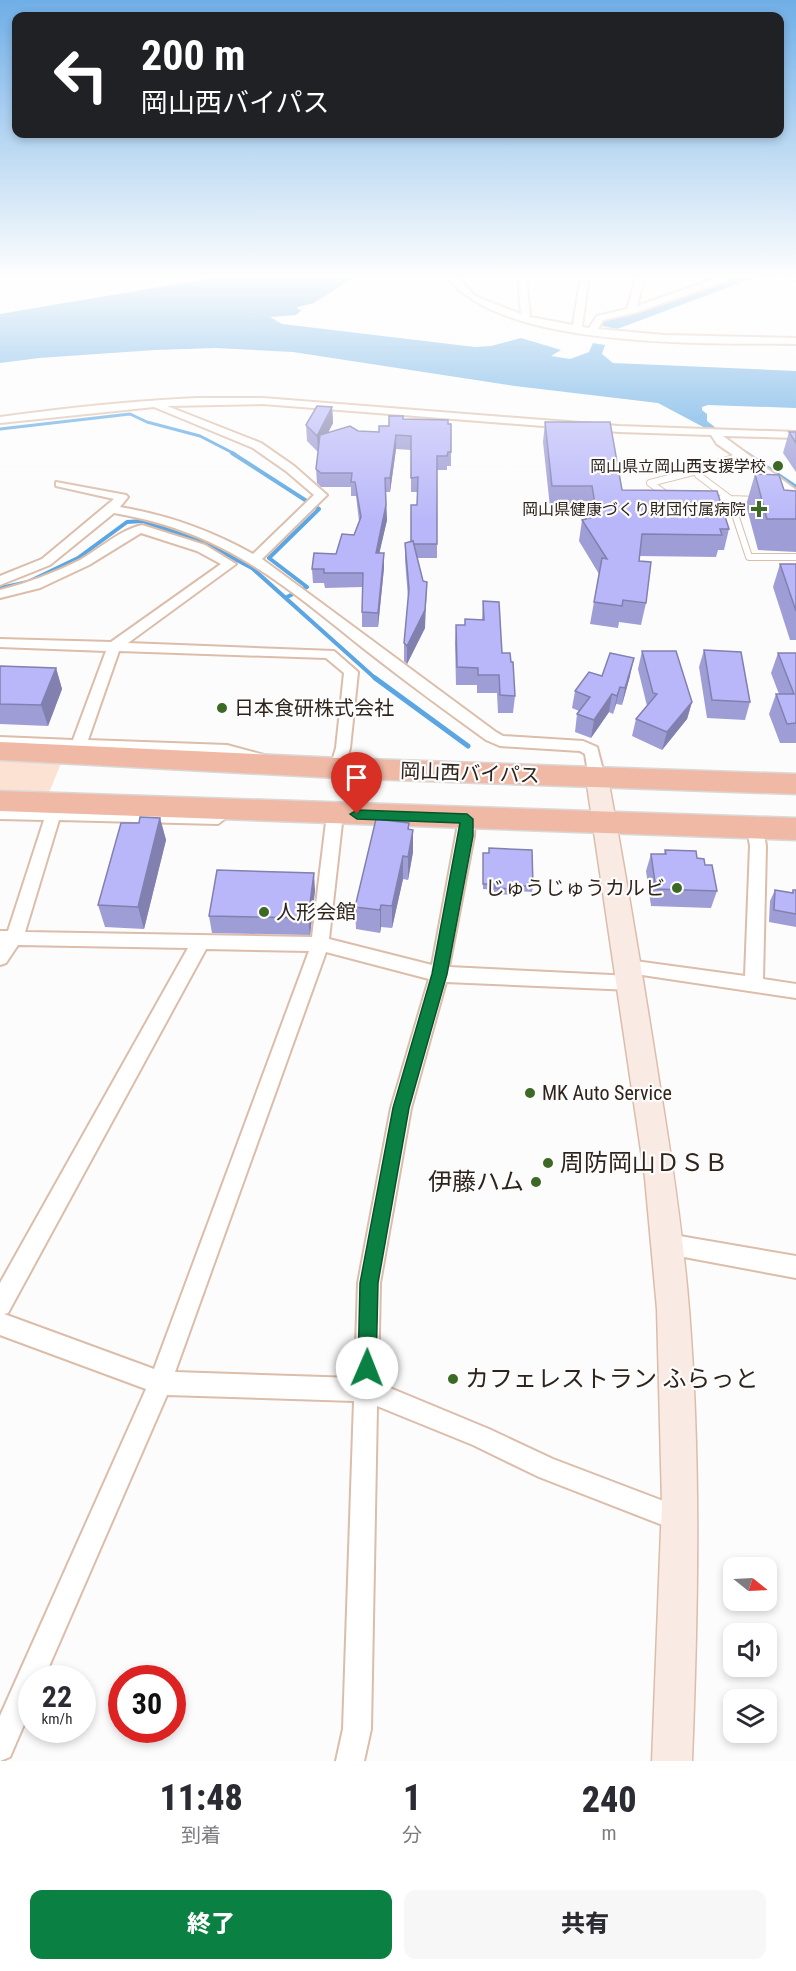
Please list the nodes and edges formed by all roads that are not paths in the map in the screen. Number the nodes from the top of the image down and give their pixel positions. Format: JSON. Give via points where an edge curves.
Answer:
{"nodes":[{"id":1,"x":154,"y":402,"type":"junction"},
{"id":2,"x":0,"y":420,"type":"edge"},
{"id":3,"x":716,"y":434,"type":"junction"},
{"id":4,"x":796,"y":435,"type":"edge"},
{"id":5,"x":740,"y":456,"type":"junction"},
{"id":6,"x":698,"y":471,"type":"junction"},
{"id":7,"x":60,"y":484,"type":"dead end"},
{"id":8,"x":796,"y":495,"type":"edge"},
{"id":9,"x":675,"y":498,"type":"edge"},
{"id":10,"x":697,"y":498,"type":"edge"},
{"id":11,"x":730,"y":499,"type":"junction"},
{"id":12,"x":763,"y":501,"type":"edge"},
{"id":13,"x":112,"y":509,"type":"junction"},
{"id":14,"x":796,"y":557,"type":"edge"},
{"id":15,"x":256,"y":558,"type":"junction"},
{"id":16,"x":0,"y":580,"type":"edge"},
{"id":17,"x":0,"y":594,"type":"edge"},
{"id":18,"x":0,"y":643,"type":"edge"},
{"id":19,"x":114,"y":647,"type":"junction"},
{"id":20,"x":0,"y":742,"type":"edge"},
{"id":21,"x":79,"y":744,"type":"junction"},
{"id":22,"x":0,"y":751,"type":"edge"},
{"id":23,"x":270,"y":763,"type":"junction"},
{"id":24,"x":339,"y":768,"type":"junction"},
{"id":25,"x":597,"y":778,"type":"junction"},
{"id":26,"x":796,"y":784,"type":"edge"},
{"id":27,"x":0,"y":801,"type":"edge"},
{"id":28,"x":272,"y":812,"type":"junction"},
{"id":29,"x":0,"y":813,"type":"edge"},
{"id":30,"x":335,"y":814,"type":"junction"},
{"id":31,"x":53,"y":815,"type":"junction"},
{"id":32,"x":467,"y":819,"type":"junction"},
{"id":33,"x":605,"y":824,"type":"junction"},
{"id":34,"x":755,"y":828,"type":"junction"},
{"id":35,"x":796,"y":829,"type":"edge"},
{"id":36,"x":7,"y":938,"type":"edge"},
{"id":37,"x":200,"y":943,"type":"junction"},
{"id":38,"x":320,"y":944,"type":"junction"},
{"id":39,"x":0,"y":958,"type":"edge"},
{"id":40,"x":439,"y":974,"type":"junction"},
{"id":41,"x":630,"y":975,"type":"junction"},
{"id":42,"x":754,"y":985,"type":"junction"},
{"id":43,"x":796,"y":991,"type":"edge"},
{"id":44,"x":668,"y":1244,"type":"junction"},
{"id":45,"x":796,"y":1267,"type":"edge"},
{"id":46,"x":0,"y":1305,"type":"edge"},
{"id":47,"x":0,"y":1324,"type":"edge"},
{"id":48,"x":160,"y":1383,"type":"junction"},
{"id":49,"x":367,"y":1390,"type":"junction"},
{"id":50,"x":678,"y":1519,"type":"junction"},
{"id":51,"x":0,"y":1747,"type":"edge"},
{"id":52,"x":350,"y":1761,"type":"edge"},
{"id":53,"x":672,"y":1761,"type":"edge"}],
"edges":[{"from":1,"to":2,"type":"street"},
{"from":1,"to":3,"type":"street","via":[[263,401]]},
{"from":1,"to":15,"type":"street","via":[[164,410],[234,434],[293,469],[321,495]]},
{"from":3,"to":4,"type":"street"},
{"from":3,"to":5,"type":"street"},
{"from":5,"to":6,"type":"lane"},
{"from":5,"to":8,"type":"street"},
{"from":6,"to":9,"type":"lane","via":[[650,483]]},
{"from":6,"to":11,"type":"lane","via":[[698,475]]},
{"from":7,"to":13,"type":"street","via":[[122,497]]},
{"from":10,"to":11,"type":"lane"},
{"from":11,"to":12,"type":"lane"},
{"from":11,"to":14,"type":"lane","via":[[749,557]]},
{"from":13,"to":15,"type":"street","via":[[157,516],[197,529]]},
{"from":13,"to":16,"type":"street","via":[[46,562]]},
{"from":15,"to":25,"type":"street","via":[[491,736],[500,741],[583,746],[592,751]]},
{"from":17,"to":19,"type":"street","via":[[35,585],[142,529],[201,548],[230,564]]},
{"from":18,"to":19,"type":"street"},
{"from":19,"to":21,"type":"street"},
{"from":19,"to":24,"type":"street","via":[[329,654],[351,672]]},
{"from":20,"to":21,"type":"street"},
{"from":21,"to":23,"type":"street","via":[[227,750]]},
{"from":22,"to":23,"type":"highway","name":"岡山西バイパス"},
{"from":23,"to":24,"type":"highway","name":"岡山西バイパス"},
{"from":24,"to":25,"type":"highway","name":"岡山西バイパス"},
{"from":25,"to":26,"type":"highway","name":"岡山西バイパス"},
{"from":25,"to":33,"type":"street"},
{"from":27,"to":28,"type":"highway"},
{"from":28,"to":30,"type":"highway"},
{"from":28,"to":31,"type":"street","via":[[215,818]]},
{"from":29,"to":31,"type":"street"},
{"from":30,"to":32,"type":"highway"},
{"from":30,"to":38,"type":"street"},
{"from":31,"to":36,"type":"street"},
{"from":32,"to":33,"type":"highway"},
{"from":32,"to":40,"type":"street"},
{"from":33,"to":34,"type":"highway"},
{"from":33,"to":41,"type":"street"},
{"from":34,"to":35,"type":"highway"},
{"from":34,"to":42,"type":"street","via":[[758,846]]},
{"from":36,"to":37,"type":"street"},
{"from":36,"to":39,"type":"street"},
{"from":37,"to":38,"type":"street"},
{"from":37,"to":46,"type":"street"},
{"from":38,"to":40,"type":"street"},
{"from":38,"to":48,"type":"street"},
{"from":40,"to":41,"type":"street"},
{"from":40,"to":49,"type":"street","via":[[401,1108],[369,1283]]},
{"from":41,"to":42,"type":"street"},
{"from":41,"to":44,"type":"street"},
{"from":42,"to":43,"type":"street"},
{"from":44,"to":45,"type":"street"},
{"from":44,"to":50,"type":"street","via":[[676,1373]]},
{"from":47,"to":48,"type":"street"},
{"from":48,"to":49,"type":"street"},
{"from":48,"to":51,"type":"street"},
{"from":49,"to":50,"type":"street","via":[[548,1469]]},
{"from":49,"to":52,"type":"street","via":[[357,1729]]},
{"from":50,"to":53,"type":"street"}]}
